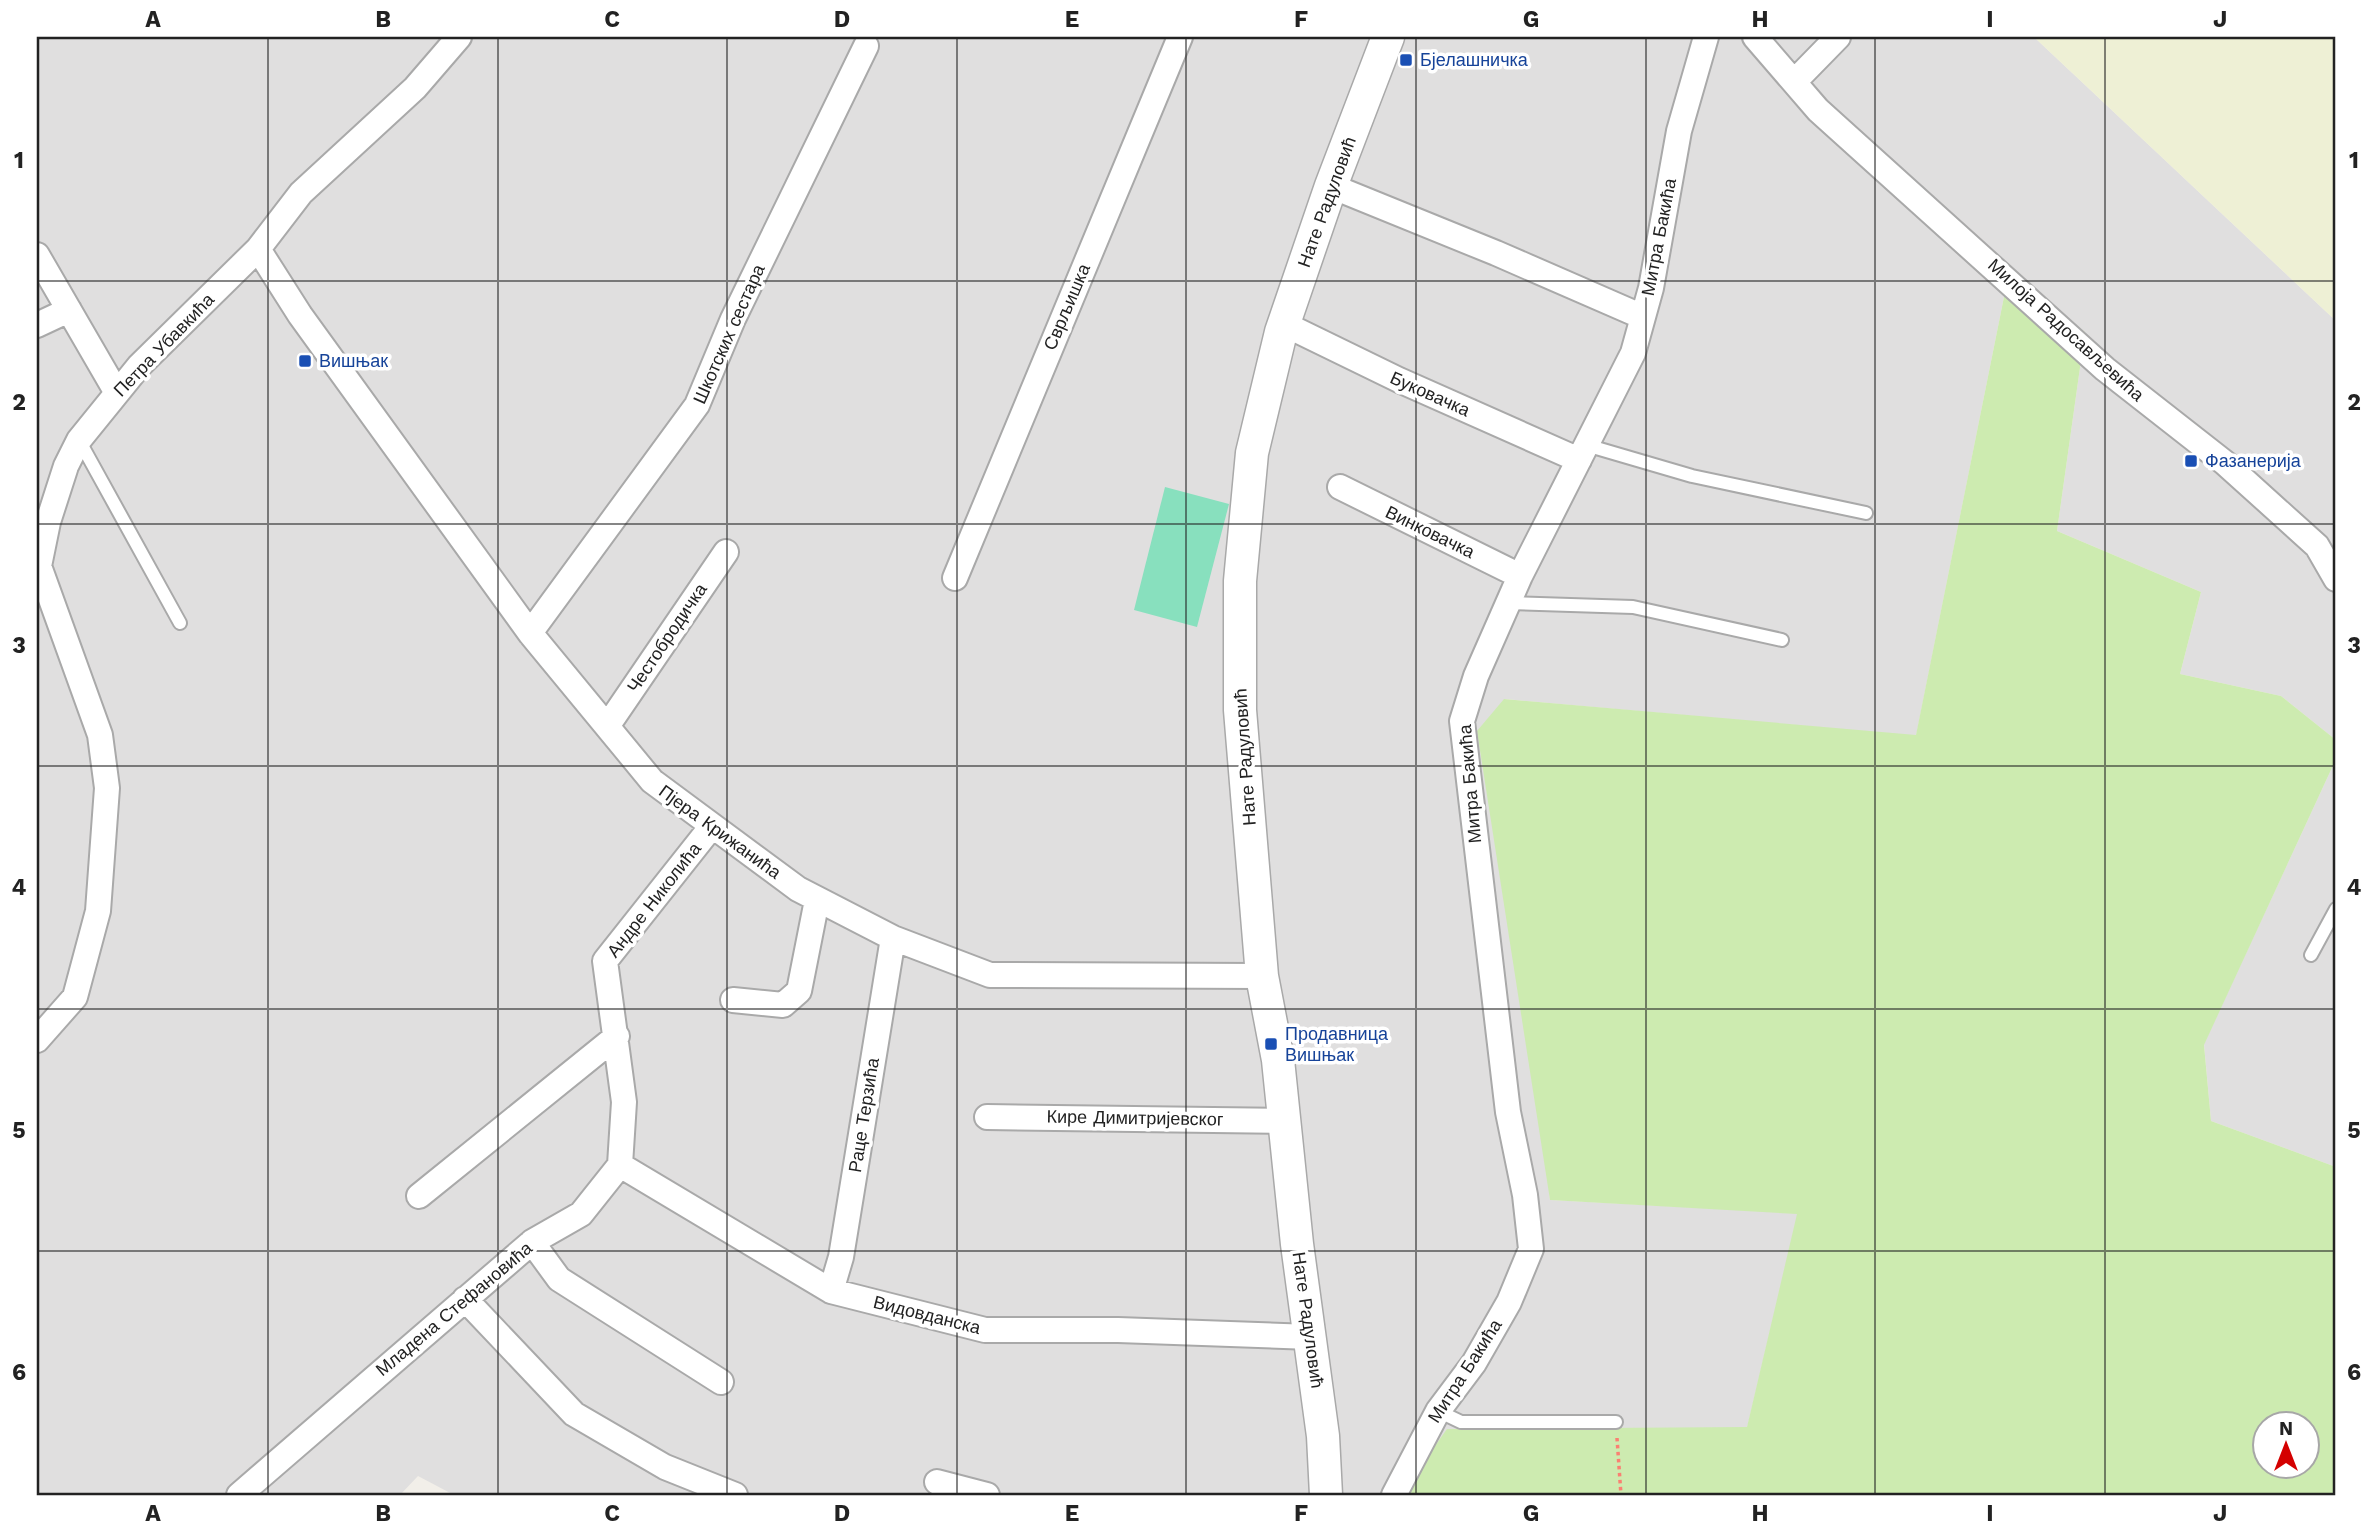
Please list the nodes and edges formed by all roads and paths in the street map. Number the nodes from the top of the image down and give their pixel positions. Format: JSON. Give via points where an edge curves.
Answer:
{"nodes":[{"id":1,"x":459,"y":37,"type":"edge"},
{"id":2,"x":1180,"y":37,"type":"edge"},
{"id":3,"x":1388,"y":37,"type":"edge"},
{"id":4,"x":1706,"y":37,"type":"edge"},
{"id":5,"x":1755,"y":37,"type":"edge"},
{"id":6,"x":1838,"y":37,"type":"edge"},
{"id":7,"x":866,"y":46,"type":"dead end"},
{"id":8,"x":1794,"y":82,"type":"junction"},
{"id":9,"x":1331,"y":186,"type":"junction"},
{"id":10,"x":258,"y":248,"type":"junction"},
{"id":11,"x":37,"y":255,"type":"edge"},
{"id":12,"x":69,"y":310,"type":"junction"},
{"id":13,"x":1643,"y":317,"type":"junction"},
{"id":14,"x":1284,"y":324,"type":"junction"},
{"id":15,"x":37,"y":325,"type":"edge"},
{"id":16,"x":117,"y":393,"type":"junction"},
{"id":17,"x":79,"y":440,"type":"junction"},
{"id":18,"x":1582,"y":452,"type":"junction"},
{"id":19,"x":1340,"y":487,"type":"dead end"},
{"id":20,"x":1866,"y":513,"type":"dead end"},
{"id":21,"x":42,"y":520,"type":"edge"},
{"id":22,"x":726,"y":552,"type":"dead end"},
{"id":23,"x":38,"y":567,"type":"edge"},
{"id":24,"x":1520,"y":576,"type":"junction"},
{"id":25,"x":955,"y":578,"type":"dead end"},
{"id":26,"x":2336,"y":579,"type":"edge"},
{"id":27,"x":1508,"y":603,"type":"junction"},
{"id":28,"x":180,"y":623,"type":"dead end"},
{"id":29,"x":530,"y":633,"type":"junction"},
{"id":30,"x":1782,"y":640,"type":"dead end"},
{"id":31,"x":608,"y":724,"type":"junction"},
{"id":32,"x":712,"y":826,"type":"junction"},
{"id":33,"x":817,"y":900,"type":"junction"},
{"id":34,"x":2336,"y":909,"type":"edge"},
{"id":35,"x":893,"y":938,"type":"junction"},
{"id":36,"x":2311,"y":955,"type":"dead end"},
{"id":37,"x":1262,"y":976,"type":"junction"},
{"id":38,"x":733,"y":1000,"type":"dead end"},
{"id":39,"x":617,"y":1036,"type":"junction"},
{"id":40,"x":37,"y":1040,"type":"edge"},
{"id":41,"x":987,"y":1117,"type":"dead end"},
{"id":42,"x":1284,"y":1121,"type":"junction"},
{"id":43,"x":620,"y":1165,"type":"junction"},
{"id":44,"x":419,"y":1196,"type":"dead end"},
{"id":45,"x":532,"y":1242,"type":"junction"},
{"id":46,"x":831,"y":1291,"type":"junction"},
{"id":47,"x":465,"y":1298,"type":"junction"},
{"id":48,"x":1311,"y":1337,"type":"junction"},
{"id":49,"x":721,"y":1382,"type":"dead end"},
{"id":50,"x":1438,"y":1411,"type":"junction"},
{"id":51,"x":1616,"y":1422,"type":"joint"},
{"id":52,"x":937,"y":1482,"type":"dead end"},
{"id":53,"x":239,"y":1495,"type":"edge"},
{"id":54,"x":735,"y":1495,"type":"edge"},
{"id":55,"x":987,"y":1495,"type":"edge"},
{"id":56,"x":1326,"y":1495,"type":"edge"},
{"id":57,"x":1394,"y":1495,"type":"edge"},
{"id":58,"x":1621,"y":1495,"type":"edge"}],
"edges":[{"from":1,"to":10,"type":"street","name":"Петра Убавкића","via":[[415,88],[300,193]]},
{"from":2,"to":25,"type":"street","name":"Сврљишка"},
{"from":3,"to":9,"type":"street","name":"Нате Радуловић"},
{"from":4,"to":13,"type":"street","name":"Митра Бакића","via":[[1679,131]]},
{"from":5,"to":8,"type":"street","name":"Милоја Радосављевића"},
{"from":6,"to":8,"type":"street"},
{"from":7,"to":29,"type":"street","name":"Шкотских сестара","via":[[733,319],[697,405]]},
{"from":8,"to":26,"type":"street","name":"Милоја Радосављевића","via":[[1818,110],[2105,369],[2225,463],[2317,546]]},
{"from":9,"to":13,"type":"street"},
{"from":9,"to":14,"type":"street","name":"Нате Радуловић"},
{"from":10,"to":16,"type":"street","name":"Петра Убавкића"},
{"from":10,"to":29,"type":"street","name":"Пјера Крижанића","via":[[300,315]]},
{"from":11,"to":12,"type":"street"},
{"from":12,"to":15,"type":"street"},
{"from":12,"to":16,"type":"street"},
{"from":13,"to":18,"type":"street","name":"Митра Бакића","via":[[1633,353]]},
{"from":14,"to":18,"type":"street","name":"Буковачка","via":[[1399,380]]},
{"from":14,"to":37,"type":"street","name":"Нате Радуловић","via":[[1252,453],[1240,581],[1240,710]]},
{"from":16,"to":17,"type":"street","name":"Петра Убавкића"},
{"from":17,"to":21,"type":"street","name":"Петра Убавкића"},
{"from":17,"to":28,"type":"lane"},
{"from":18,"to":20,"type":"lane"},
{"from":18,"to":24,"type":"street","name":"Митра Бакића"},
{"from":19,"to":24,"type":"street","name":"Винковачка"},
{"from":21,"to":23,"type":"street","name":"Петра Убавкића"},
{"from":22,"to":31,"type":"street","name":"Честобродичка"},
{"from":23,"to":40,"type":"street","name":"Петра Убавкића","via":[[100,735],[107,788],[97,911],[75,997]]},
{"from":24,"to":27,"type":"street","name":"Митра Бакића"},
{"from":27,"to":30,"type":"lane","via":[[1633,607]]},
{"from":27,"to":50,"type":"street","name":"Митра Бакића","via":[[1462,721],[1508,1112],[1531,1249],[1509,1302],[1474,1363]]},
{"from":29,"to":31,"type":"street","name":"Пјера Крижанића"},
{"from":31,"to":32,"type":"street","name":"Пјера Крижанића","via":[[652,781]]},
{"from":32,"to":33,"type":"street","name":"Пјера Крижанића"},
{"from":32,"to":39,"type":"street","name":"Андре Николића","via":[[605,961]]},
{"from":33,"to":35,"type":"street","name":"Пјера Крижанића"},
{"from":33,"to":38,"type":"street","via":[[799,991],[783,1005]]},
{"from":34,"to":36,"type":"lane"},
{"from":35,"to":37,"type":"street","name":"Пјера Крижанића","via":[[990,975]]},
{"from":35,"to":46,"type":"street","name":"Раце Терзића","via":[[841,1257]]},
{"from":37,"to":42,"type":"street","name":"Нате Радуловић"},
{"from":39,"to":43,"type":"street","name":"Андре Николића","via":[[624,1102]]},
{"from":39,"to":44,"type":"street"},
{"from":41,"to":42,"type":"street","name":"Кире Димитријевског"},
{"from":42,"to":48,"type":"street","name":"Нате Радуловић"},
{"from":43,"to":45,"type":"street","name":"Младена Стефановића","via":[[581,1214]]},
{"from":43,"to":46,"type":"street","name":"Видовданска"},
{"from":45,"to":47,"type":"street","name":"Младена Стефановића"},
{"from":45,"to":49,"type":"street","via":[[559,1279]]},
{"from":46,"to":48,"type":"street","name":"Видовданска","via":[[985,1330]]},
{"from":47,"to":53,"type":"street","name":"Младена Стефановића"},
{"from":47,"to":54,"type":"street","via":[[573,1414],[665,1467]]},
{"from":48,"to":56,"type":"street","name":"Нате Радуловић"},
{"from":50,"to":51,"type":"lane","via":[[1461,1422]]},
{"from":50,"to":57,"type":"street","name":"Митра Бакића"},
{"from":51,"to":58,"type":"path"},
{"from":52,"to":55,"type":"street"}]}
